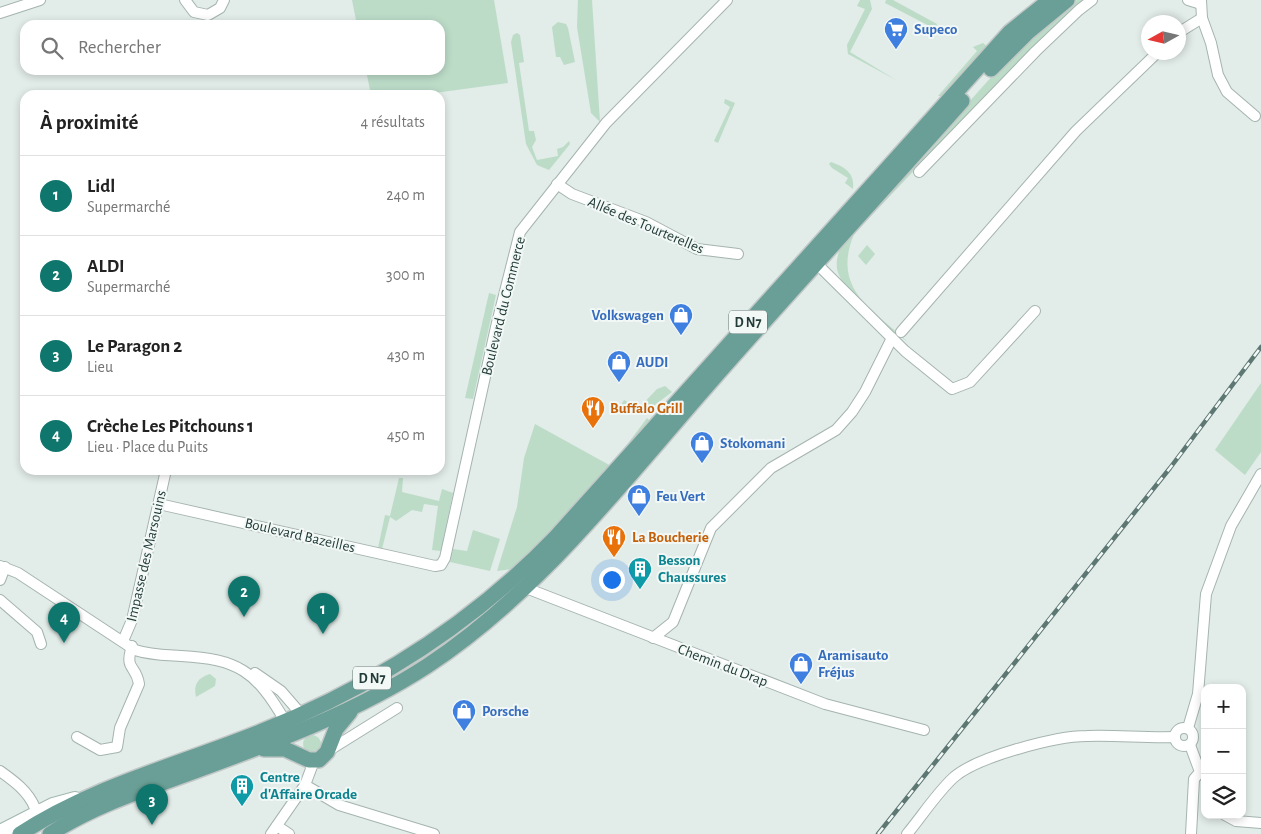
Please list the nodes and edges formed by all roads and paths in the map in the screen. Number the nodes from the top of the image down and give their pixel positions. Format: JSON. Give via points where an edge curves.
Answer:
{"nodes":[{"id":1,"x":40,"y":0,"type":"edge"},
{"id":2,"x":185,"y":0,"type":"edge"},
{"id":3,"x":224,"y":0,"type":"edge"},
{"id":4,"x":727,"y":0,"type":"edge"},
{"id":5,"x":1050,"y":0,"type":"edge"},
{"id":6,"x":1067,"y":0,"type":"edge"},
{"id":7,"x":1092,"y":0,"type":"edge"},
{"id":8,"x":1188,"y":0,"type":"edge"},
{"id":9,"x":1201,"y":2,"type":"edge"},
{"id":10,"x":0,"y":13,"type":"edge"},
{"id":11,"x":1202,"y":18,"type":"junction"},
{"id":12,"x":1186,"y":28,"type":"edge"},
{"id":13,"x":1150,"y":60,"type":"edge"},
{"id":14,"x":1256,"y":116,"type":"dead end"},
{"id":15,"x":920,"y":172,"type":"dead end"},
{"id":16,"x":557,"y":184,"type":"junction"},
{"id":17,"x":738,"y":254,"type":"dead end"},
{"id":18,"x":817,"y":264,"type":"junction"},
{"id":19,"x":1035,"y":311,"type":"dead end"},
{"id":20,"x":902,"y":332,"type":"dead end"},
{"id":21,"x":892,"y":338,"type":"junction"},
{"id":22,"x":1261,"y":474,"type":"edge"},
{"id":23,"x":165,"y":475,"type":"edge"},
{"id":24,"x":159,"y":504,"type":"junction"},
{"id":25,"x":440,"y":565,"type":"joint"},
{"id":26,"x":2,"y":567,"type":"edge"},
{"id":27,"x":0,"y":580,"type":"edge"},
{"id":28,"x":526,"y":588,"type":"junction"},
{"id":29,"x":0,"y":600,"type":"edge"},
{"id":30,"x":653,"y":638,"type":"junction"},
{"id":31,"x":41,"y":644,"type":"dead end"},
{"id":32,"x":128,"y":644,"type":"junction"},
{"id":33,"x":355,"y":707,"type":"junction"},
{"id":34,"x":396,"y":708,"type":"dead end"},
{"id":35,"x":301,"y":714,"type":"junction"},
{"id":36,"x":312,"y":726,"type":"junction"},
{"id":37,"x":289,"y":728,"type":"junction"},
{"id":38,"x":1188,"y":728,"type":"junction"},
{"id":39,"x":924,"y":730,"type":"dead end"},
{"id":40,"x":77,"y":737,"type":"dead end"},
{"id":41,"x":1175,"y":737,"type":"junction"},
{"id":42,"x":1190,"y":745,"type":"junction"},
{"id":43,"x":327,"y":749,"type":"junction"},
{"id":44,"x":255,"y":750,"type":"junction"},
{"id":45,"x":309,"y":760,"type":"junction"},
{"id":46,"x":0,"y":770,"type":"edge"},
{"id":47,"x":1202,"y":774,"type":"edge"},
{"id":48,"x":1201,"y":777,"type":"edge"},
{"id":49,"x":305,"y":785,"type":"junction"},
{"id":50,"x":93,"y":796,"type":"junction"},
{"id":51,"x":35,"y":808,"type":"dead end"},
{"id":52,"x":1234,"y":819,"type":"edge"},
{"id":53,"x":1261,"y":823,"type":"edge"},
{"id":54,"x":274,"y":830,"type":"edge"},
{"id":55,"x":0,"y":832,"type":"edge"},
{"id":56,"x":20,"y":834,"type":"edge"},
{"id":57,"x":33,"y":834,"type":"edge"},
{"id":58,"x":50,"y":834,"type":"edge"},
{"id":59,"x":289,"y":834,"type":"edge"},
{"id":60,"x":434,"y":834,"type":"edge"},
{"id":61,"x":907,"y":834,"type":"edge"},
{"id":62,"x":1190,"y":834,"type":"edge"}],
"edges":[{"from":1,"to":10,"type":"street"},
{"from":2,"to":3,"type":"street","via":[[194,12],[208,15],[220,8]]},
{"from":4,"to":16,"type":"street","name":"Boulevard du Commerce","via":[[606,123]]},
{"from":5,"to":35,"type":"main road","number":"D N7","via":[[1010,32],[555,538],[519,574],[473,612],[407,658]]},
{"from":6,"to":18,"type":"main road","number":"D N7","via":[[1000,58]]},
{"from":7,"to":15,"type":"street","via":[[1036,51]]},
{"from":8,"to":9,"type":"street"},
{"from":9,"to":11,"type":"street"},
{"from":11,"to":12,"type":"street"},
{"from":11,"to":14,"type":"street","via":[[1218,74],[1227,92]]},
{"from":13,"to":20,"type":"street","via":[[1076,131]]},
{"from":16,"to":17,"type":"street","name":"Allée des Tourterelles","via":[[572,194],[646,222],[697,248]]},
{"from":16,"to":25,"type":"street","name":"Boulevard du Commerce","via":[[525,222],[517,240],[445,558]]},
{"from":18,"to":21,"type":"street"},
{"from":18,"to":28,"type":"main road","number":"D N7"},
{"from":19,"to":21,"type":"street","via":[[970,382],[952,389]]},
{"from":21,"to":30,"type":"street","via":[[865,392],[836,430],[771,468],[711,528],[673,622]]},
{"from":22,"to":38,"type":"street","via":[[1231,526],[1206,594],[1198,694]]},
{"from":23,"to":24,"type":"street","name":"Impasse des Marsouins"},
{"from":24,"to":25,"type":"street","name":"Boulevard Bazeilles"},
{"from":24,"to":32,"type":"street","name":"Impasse des Marsouins"},
{"from":26,"to":27,"type":"street"},
{"from":26,"to":32,"type":"street","via":[[18,573]]},
{"from":28,"to":30,"type":"street","name":"Chemin du Drap"},
{"from":28,"to":33,"type":"main road","number":"D N7","via":[[437,659]]},
{"from":29,"to":31,"type":"street","via":[[37,632]]},
{"from":30,"to":39,"type":"street","name":"Chemin du Drap","via":[[825,704]]},
{"from":32,"to":35,"type":"street","via":[[228,657],[281,691]]},
{"from":32,"to":37,"type":"street","via":[[135,650],[148,653],[212,658],[234,665],[260,685]]},
{"from":32,"to":40,"type":"street","via":[[128,664],[139,684],[120,728],[117,747],[100,750]]},
{"from":33,"to":36,"type":"main road","number":"D N7"},
{"from":33,"to":43,"type":"main road","via":[[336,729]]},
{"from":34,"to":43,"type":"street"},
{"from":35,"to":36,"type":"main road"},
{"from":35,"to":37,"type":"main road","number":"D N7"},
{"from":36,"to":37,"type":"main road","number":"D N7"},
{"from":36,"to":43,"type":"main road","via":[[321,735]]},
{"from":37,"to":44,"type":"main road","number":"D N7"},
{"from":37,"to":45,"type":"main road"},
{"from":37,"to":50,"type":"main road","number":"D N7"},
{"from":38,"to":41,"type":"street","via":[[1179,729]]},
{"from":38,"to":42,"type":"street","via":[[1194,736]]},
{"from":41,"to":42,"type":"street","via":[[1180,746]]},
{"from":41,"to":61,"type":"street","via":[[1085,736],[989,758],[954,778]]},
{"from":42,"to":47,"type":"street"},
{"from":43,"to":45,"type":"main road","via":[[319,760]]},
{"from":44,"to":45,"type":"main road","via":[[285,750]]},
{"from":44,"to":58,"type":"main road","number":"D N7","via":[[94,808]]},
{"from":45,"to":49,"type":"street"},
{"from":46,"to":51,"type":"street","via":[[25,791]]},
{"from":48,"to":62,"type":"street","via":[[1194,779]]},
{"from":49,"to":54,"type":"street"},
{"from":49,"to":60,"type":"street","via":[[345,807]]},
{"from":50,"to":55,"type":"street","via":[[53,806]]},
{"from":50,"to":56,"type":"main road","number":"D N7","via":[[45,818]]},
{"from":50,"to":57,"type":"main road"},
{"from":52,"to":53,"type":"street"},
{"from":54,"to":59,"type":"street"}]}
